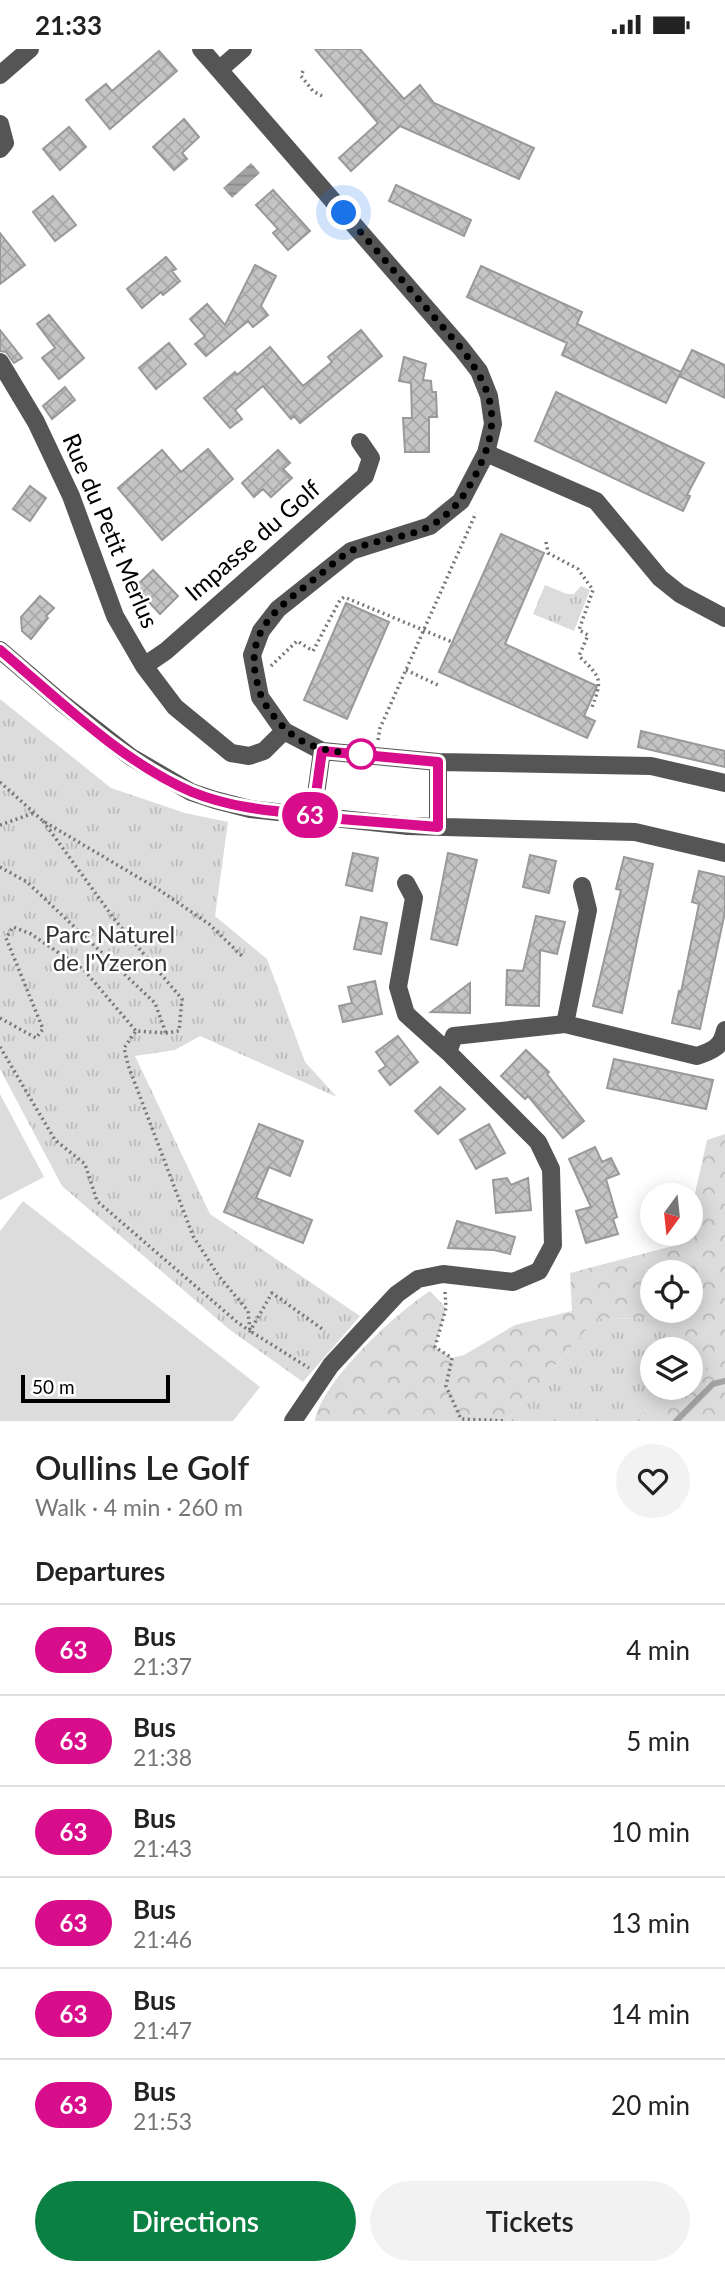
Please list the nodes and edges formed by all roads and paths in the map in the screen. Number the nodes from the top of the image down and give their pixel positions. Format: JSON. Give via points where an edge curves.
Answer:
{"nodes":[{"id":1,"x":30,"y":49,"type":"edge"},
{"id":2,"x":201,"y":49,"type":"edge"},
{"id":3,"x":243,"y":49,"type":"edge"},
{"id":4,"x":219,"y":70,"type":"junction"},
{"id":5,"x":303,"y":71,"type":"dead end"},
{"id":6,"x":0,"y":75,"type":"edge"},
{"id":7,"x":322,"y":96,"type":"dead end"},
{"id":8,"x":0,"y":124,"type":"edge"},
{"id":9,"x":0,"y":149,"type":"edge"},
{"id":10,"x":0,"y":362,"type":"edge"},
{"id":11,"x":360,"y":442,"type":"dead end"},
{"id":12,"x":486,"y":453,"type":"junction"},
{"id":13,"x":477,"y":511,"type":"dead end"},
{"id":14,"x":546,"y":542,"type":"dead end"},
{"id":15,"x":725,"y":618,"type":"edge"},
{"id":16,"x":424,"y":631,"type":"junction"},
{"id":17,"x":452,"y":642,"type":"dead end"},
{"id":18,"x":0,"y":650,"type":"edge"},
{"id":19,"x":144,"y":666,"type":"junction"},
{"id":20,"x":406,"y":670,"type":"junction"},
{"id":21,"x":257,"y":681,"type":"junction"},
{"id":22,"x":440,"y":685,"type":"dead end"},
{"id":23,"x":591,"y":710,"type":"dead end"},
{"id":24,"x":284,"y":730,"type":"junction"},
{"id":25,"x":379,"y":733,"type":"dead end"},
{"id":26,"x":322,"y":751,"type":"junction"},
{"id":27,"x":438,"y":762,"type":"junction"},
{"id":28,"x":0,"y":782,"type":"edge"},
{"id":29,"x":725,"y":783,"type":"edge"},
{"id":30,"x":34,"y":813,"type":"junction"},
{"id":31,"x":313,"y":815,"type":"junction"},
{"id":32,"x":43,"y":821,"type":"junction"},
{"id":33,"x":0,"y":825,"type":"edge"},
{"id":34,"x":438,"y":827,"type":"junction"},
{"id":35,"x":725,"y":853,"type":"edge"},
{"id":36,"x":0,"y":867,"type":"edge"},
{"id":37,"x":406,"y":883,"type":"dead end"},
{"id":38,"x":582,"y":886,"type":"dead end"},
{"id":39,"x":242,"y":956,"type":"dead end"},
{"id":40,"x":0,"y":1018,"type":"edge"},
{"id":41,"x":565,"y":1024,"type":"junction"},
{"id":42,"x":725,"y":1030,"type":"edge"},
{"id":43,"x":136,"y":1031,"type":"junction"},
{"id":44,"x":166,"y":1033,"type":"junction"},
{"id":45,"x":0,"y":1047,"type":"edge"},
{"id":46,"x":448,"y":1052,"type":"junction"},
{"id":47,"x":443,"y":1274,"type":"junction"},
{"id":48,"x":250,"y":1331,"type":"junction"},
{"id":49,"x":325,"y":1331,"type":"dead end"},
{"id":50,"x":323,"y":1378,"type":"junction"},
{"id":51,"x":293,"y":1421,"type":"edge"},
{"id":52,"x":506,"y":1421,"type":"edge"}],
"edges":[{"from":1,"to":6,"type":"street"},
{"from":2,"to":4,"type":"street"},
{"from":3,"to":4,"type":"street"},
{"from":4,"to":12,"type":"street","via":[[479,371],[493,424]]},
{"from":5,"to":7,"type":"path","via":[[301,76]]},
{"from":8,"to":9,"type":"street","via":[[5,143]]},
{"from":10,"to":19,"type":"street","name":"Rue du Petit Merlus","via":[[36,422],[71,496],[115,616]]},
{"from":11,"to":19,"type":"street","name":"Impasse du Golf","via":[[371,458],[365,476]]},
{"from":12,"to":15,"type":"street","via":[[596,501],[660,578]]},
{"from":12,"to":21,"type":"street","via":[[461,501],[430,526],[351,551],[278,609],[261,631],[252,655]]},
{"from":13,"to":16,"type":"path"},
{"from":14,"to":23,"type":"path","via":[[548,553],[578,569],[593,590],[579,629],[588,635],[579,656],[600,683]]},
{"from":16,"to":17,"type":"path"},
{"from":16,"to":20,"type":"path"},
{"from":16,"to":21,"type":"path","via":[[344,597],[313,651],[297,641]]},
{"from":18,"to":31,"type":"street","via":[[107,739],[191,792],[250,809]]},
{"from":19,"to":24,"type":"street","name":"Rue du Petit Merlus","via":[[174,707],[232,753],[249,757],[264,751]]},
{"from":20,"to":22,"type":"path"},
{"from":20,"to":25,"type":"path"},
{"from":21,"to":24,"type":"street","via":[[260,697]]},
{"from":24,"to":26,"type":"street"},
{"from":26,"to":27,"type":"street"},
{"from":26,"to":31,"type":"street"},
{"from":27,"to":29,"type":"street","via":[[651,766]]},
{"from":27,"to":34,"type":"street"},
{"from":28,"to":30,"type":"path"},
{"from":30,"to":32,"type":"path"},
{"from":30,"to":33,"type":"path"},
{"from":31,"to":34,"type":"street"},
{"from":32,"to":39,"type":"path","via":[[158,889],[208,924]]},
{"from":32,"to":44,"type":"path","via":[[115,920],[182,999],[178,1031]]},
{"from":34,"to":35,"type":"street","via":[[635,832]]},
{"from":36,"to":44,"type":"path","via":[[27,882],[155,1003]]},
{"from":37,"to":46,"type":"street","via":[[414,898],[398,987],[407,1014]]},
{"from":38,"to":41,"type":"street","via":[[588,910]]},
{"from":40,"to":43,"type":"path","via":[[36,1038],[43,1029],[6,938],[13,927],[84,970]]},
{"from":41,"to":42,"type":"street","via":[[697,1056],[714,1051]]},
{"from":41,"to":46,"type":"street","via":[[454,1036]]},
{"from":43,"to":44,"type":"path"},
{"from":43,"to":48,"type":"path","via":[[124,1048],[128,1065],[193,1237],[248,1311]]},
{"from":45,"to":48,"type":"path","via":[[55,1140],[85,1164],[97,1201]]},
{"from":46,"to":47,"type":"street","via":[[538,1142],[551,1169],[553,1245],[539,1271],[513,1282]]},
{"from":47,"to":50,"type":"street","via":[[418,1279],[397,1294]]},
{"from":47,"to":52,"type":"path","via":[[446,1308],[435,1347],[452,1358],[446,1386],[461,1419]]},
{"from":48,"to":49,"type":"path","via":[[272,1293]]},
{"from":48,"to":50,"type":"path"},
{"from":50,"to":51,"type":"street"}]}
